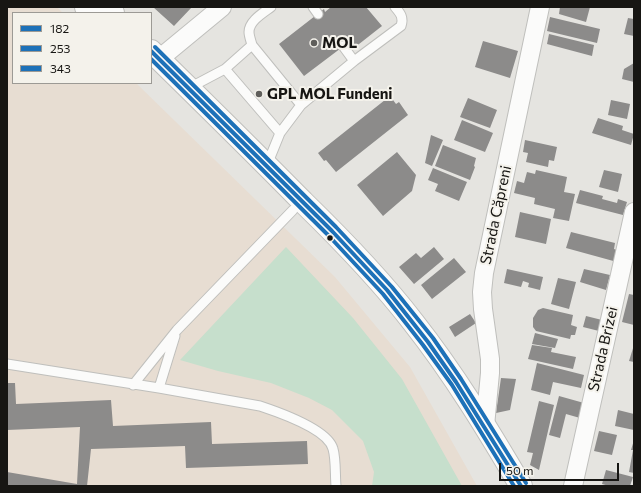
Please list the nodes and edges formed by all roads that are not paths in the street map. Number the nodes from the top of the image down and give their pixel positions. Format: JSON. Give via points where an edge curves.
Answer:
{"nodes":[{"id":1,"x":222,"y":7,"type":"edge"},
{"id":2,"x":271,"y":7,"type":"edge"},
{"id":3,"x":395,"y":7,"type":"edge"},
{"id":4,"x":540,"y":7,"type":"edge"},
{"id":5,"x":252,"y":45,"type":"junction"},
{"id":6,"x":343,"y":46,"type":"dead end"},
{"id":7,"x":154,"y":60,"type":"edge"},
{"id":8,"x":354,"y":61,"type":"junction"},
{"id":9,"x":224,"y":69,"type":"junction"},
{"id":10,"x":189,"y":88,"type":"junction"},
{"id":11,"x":301,"y":104,"type":"junction"},
{"id":12,"x":280,"y":132,"type":"junction"},
{"id":13,"x":267,"y":165,"type":"junction"},
{"id":14,"x":293,"y":210,"type":"junction"},
{"id":15,"x":634,"y":212,"type":"edge"},
{"id":16,"x":176,"y":330,"type":"junction"},
{"id":17,"x":7,"y":364,"type":"edge"},
{"id":18,"x":133,"y":384,"type":"junction"},
{"id":19,"x":159,"y":388,"type":"junction"},
{"id":20,"x":485,"y":426,"type":"junction"},
{"id":21,"x":336,"y":486,"type":"edge"},
{"id":22,"x":506,"y":486,"type":"edge"},
{"id":23,"x":521,"y":486,"type":"edge"},
{"id":24,"x":573,"y":486,"type":"edge"}],
"edges":[{"from":1,"to":7,"type":"street"},
{"from":2,"to":5,"type":"lane","via":[[251,25],[249,31]]},
{"from":3,"to":8,"type":"lane","via":[[402,17],[401,26]]},
{"from":4,"to":20,"type":"street","name":"Strada Căpreni","via":[[484,273],[483,303],[490,358]]},
{"from":5,"to":9,"type":"lane"},
{"from":5,"to":11,"type":"lane"},
{"from":6,"to":8,"type":"lane"},
{"from":7,"to":10,"type":"main road"},
{"from":7,"to":14,"type":"main road"},
{"from":8,"to":11,"type":"lane"},
{"from":9,"to":10,"type":"lane"},
{"from":9,"to":12,"type":"lane"},
{"from":10,"to":13,"type":"main road"},
{"from":11,"to":12,"type":"lane"},
{"from":12,"to":13,"type":"lane"},
{"from":13,"to":20,"type":"main road","via":[[388,291],[435,351]]},
{"from":14,"to":16,"type":"lane"},
{"from":14,"to":22,"type":"main road","via":[[347,265],[404,331],[449,393]]},
{"from":15,"to":24,"type":"street","name":"Strada Brizei"},
{"from":16,"to":18,"type":"lane"},
{"from":16,"to":19,"type":"lane"},
{"from":17,"to":18,"type":"lane"},
{"from":18,"to":19,"type":"lane"},
{"from":19,"to":21,"type":"lane","via":[[260,406],[310,426],[325,437],[333,448]]},
{"from":20,"to":23,"type":"main road"}]}
